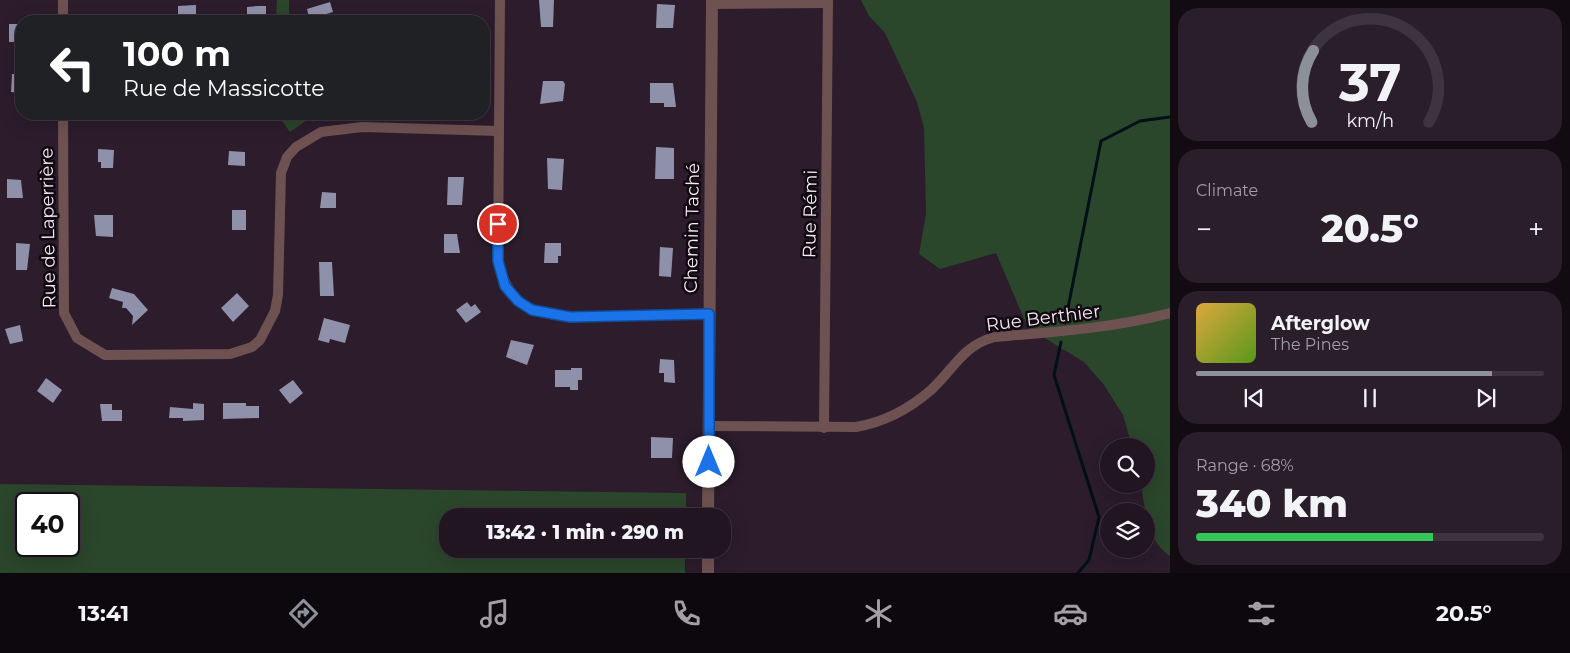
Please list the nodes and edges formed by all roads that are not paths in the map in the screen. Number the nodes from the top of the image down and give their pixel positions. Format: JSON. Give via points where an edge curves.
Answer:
{"nodes":[{"id":1,"x":63,"y":0,"type":"edge"},
{"id":2,"x":500,"y":0,"type":"edge"},
{"id":3,"x":712,"y":2,"type":"edge"},
{"id":4,"x":828,"y":2,"type":"edge"},
{"id":5,"x":63,"y":15,"type":"edge"},
{"id":6,"x":63,"y":120,"type":"edge"},
{"id":7,"x":499,"y":131,"type":"junction"},
{"id":8,"x":1170,"y":313,"type":"edge"},
{"id":9,"x":709,"y":314,"type":"junction"},
{"id":10,"x":709,"y":426,"type":"junction"},
{"id":11,"x":824,"y":428,"type":"junction"},
{"id":12,"x":708,"y":508,"type":"edge"},
{"id":13,"x":708,"y":558,"type":"edge"},
{"id":14,"x":708,"y":573,"type":"edge"}],
"edges":[{"from":1,"to":5,"type":"street"},
{"from":2,"to":7,"type":"street"},
{"from":3,"to":4,"type":"street"},
{"from":3,"to":9,"type":"street","name":"Chemin Taché"},
{"from":4,"to":11,"type":"street","name":"Rue Rémi"},
{"from":6,"to":7,"type":"street","name":"Rue de Laperrière","via":[[64,313],[77,338],[92,349],[105,355],[129,356],[230,354],[260,340],[275,311],[278,295],[281,173],[287,157],[305,140],[321,132],[362,127]]},
{"from":7,"to":9,"type":"street","via":[[498,261],[505,286],[518,301],[532,310],[570,317]]},
{"from":8,"to":11,"type":"street","name":"Rue Berthier","via":[[1138,322],[980,341],[931,390],[889,419],[856,427]]},
{"from":9,"to":10,"type":"street","name":"Chemin Taché"},
{"from":10,"to":11,"type":"street","name":"Rue Berthier"},
{"from":10,"to":12,"type":"street","name":"Chemin Taché"},
{"from":13,"to":14,"type":"street"}]}
